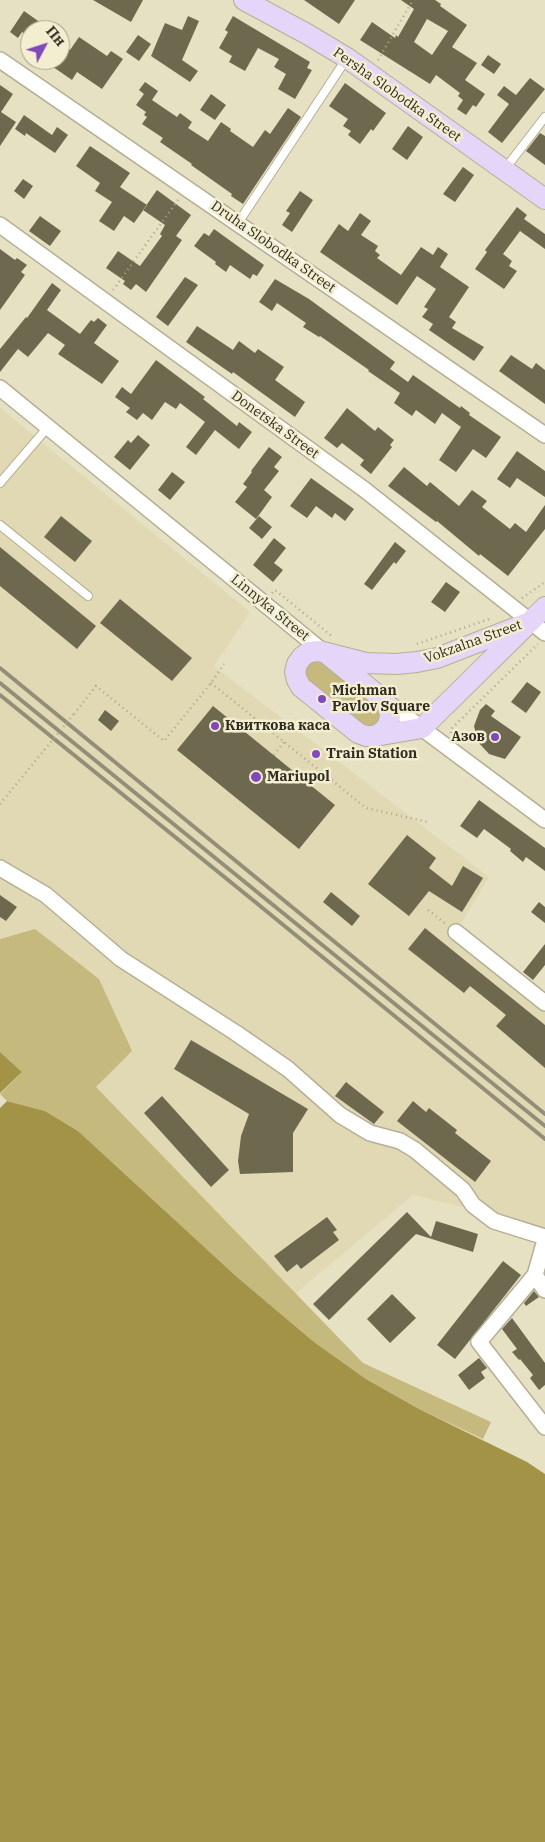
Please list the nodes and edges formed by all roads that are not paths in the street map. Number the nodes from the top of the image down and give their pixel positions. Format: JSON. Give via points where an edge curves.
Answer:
{"nodes":[{"id":1,"x":244,"y":0,"type":"edge"},
{"id":2,"x":347,"y":58,"type":"junction"},
{"id":3,"x":0,"y":60,"type":"edge"},
{"id":4,"x":545,"y":117,"type":"edge"},
{"id":5,"x":504,"y":170,"type":"junction"},
{"id":6,"x":545,"y":200,"type":"edge"},
{"id":7,"x":238,"y":223,"type":"junction"},
{"id":8,"x":0,"y":225,"type":"edge"},
{"id":9,"x":0,"y":388,"type":"edge"},
{"id":10,"x":48,"y":427,"type":"junction"},
{"id":11,"x":545,"y":435,"type":"edge"},
{"id":12,"x":0,"y":483,"type":"edge"},
{"id":13,"x":0,"y":525,"type":"edge"},
{"id":14,"x":88,"y":596,"type":"dead end"},
{"id":15,"x":545,"y":607,"type":"edge"},
{"id":16,"x":538,"y":633,"type":"edge"},
{"id":17,"x":320,"y":649,"type":"junction"},
{"id":18,"x":384,"y":700,"type":"junction"},
{"id":19,"x":422,"y":728,"type":"junction"},
{"id":20,"x":374,"y":736,"type":"junction"},
{"id":21,"x":545,"y":820,"type":"edge"},
{"id":22,"x":0,"y":868,"type":"edge"},
{"id":23,"x":456,"y":932,"type":"road end"},
{"id":24,"x":545,"y":1003,"type":"edge"},
{"id":25,"x":545,"y":1238,"type":"edge"},
{"id":26,"x":535,"y":1275,"type":"junction"},
{"id":27,"x":545,"y":1290,"type":"edge"},
{"id":28,"x":545,"y":1427,"type":"edge"}],
"edges":[{"from":1,"to":2,"type":"street","name":"Persha Slobodka Street"},
{"from":2,"to":5,"type":"street","name":"Persha Slobodka Street"},
{"from":2,"to":7,"type":"lane"},
{"from":3,"to":7,"type":"street","name":"Druha Slobodka Street"},
{"from":4,"to":5,"type":"lane"},
{"from":5,"to":6,"type":"street","name":"Persha Slobodka Street"},
{"from":7,"to":11,"type":"street","name":"Druha Slobodka Street"},
{"from":8,"to":16,"type":"street","name":"Donetska Street","via":[[365,490]]},
{"from":9,"to":10,"type":"street","name":"Linnyka Street"},
{"from":10,"to":12,"type":"lane"},
{"from":10,"to":17,"type":"street","name":"Linnyka Street"},
{"from":13,"to":14,"type":"lane"},
{"from":15,"to":16,"type":"street","name":"Vokzalna Street"},
{"from":16,"to":17,"type":"street","name":"Vokzalna Street","via":[[437,658],[396,664],[366,663]]},
{"from":16,"to":19,"type":"street","name":"Vokzalna Street"},
{"from":17,"to":18,"type":"street","name":"Linnyka Street"},
{"from":17,"to":20,"type":"street","via":[[296,664],[295,672],[301,687],[358,733]]},
{"from":18,"to":19,"type":"street","name":"Linnyka Street"},
{"from":18,"to":20,"type":"street","via":[[389,708],[388,725]]},
{"from":19,"to":20,"type":"street"},
{"from":19,"to":21,"type":"street","name":"Linnyka Street"},
{"from":22,"to":25,"type":"street","via":[[46,895],[121,959],[288,1069],[340,1115],[370,1133],[400,1141],[415,1150],[494,1221]]},
{"from":23,"to":24,"type":"street"},
{"from":25,"to":26,"type":"street"},
{"from":26,"to":27,"type":"street"},
{"from":26,"to":28,"type":"street","via":[[479,1342]]}]}
